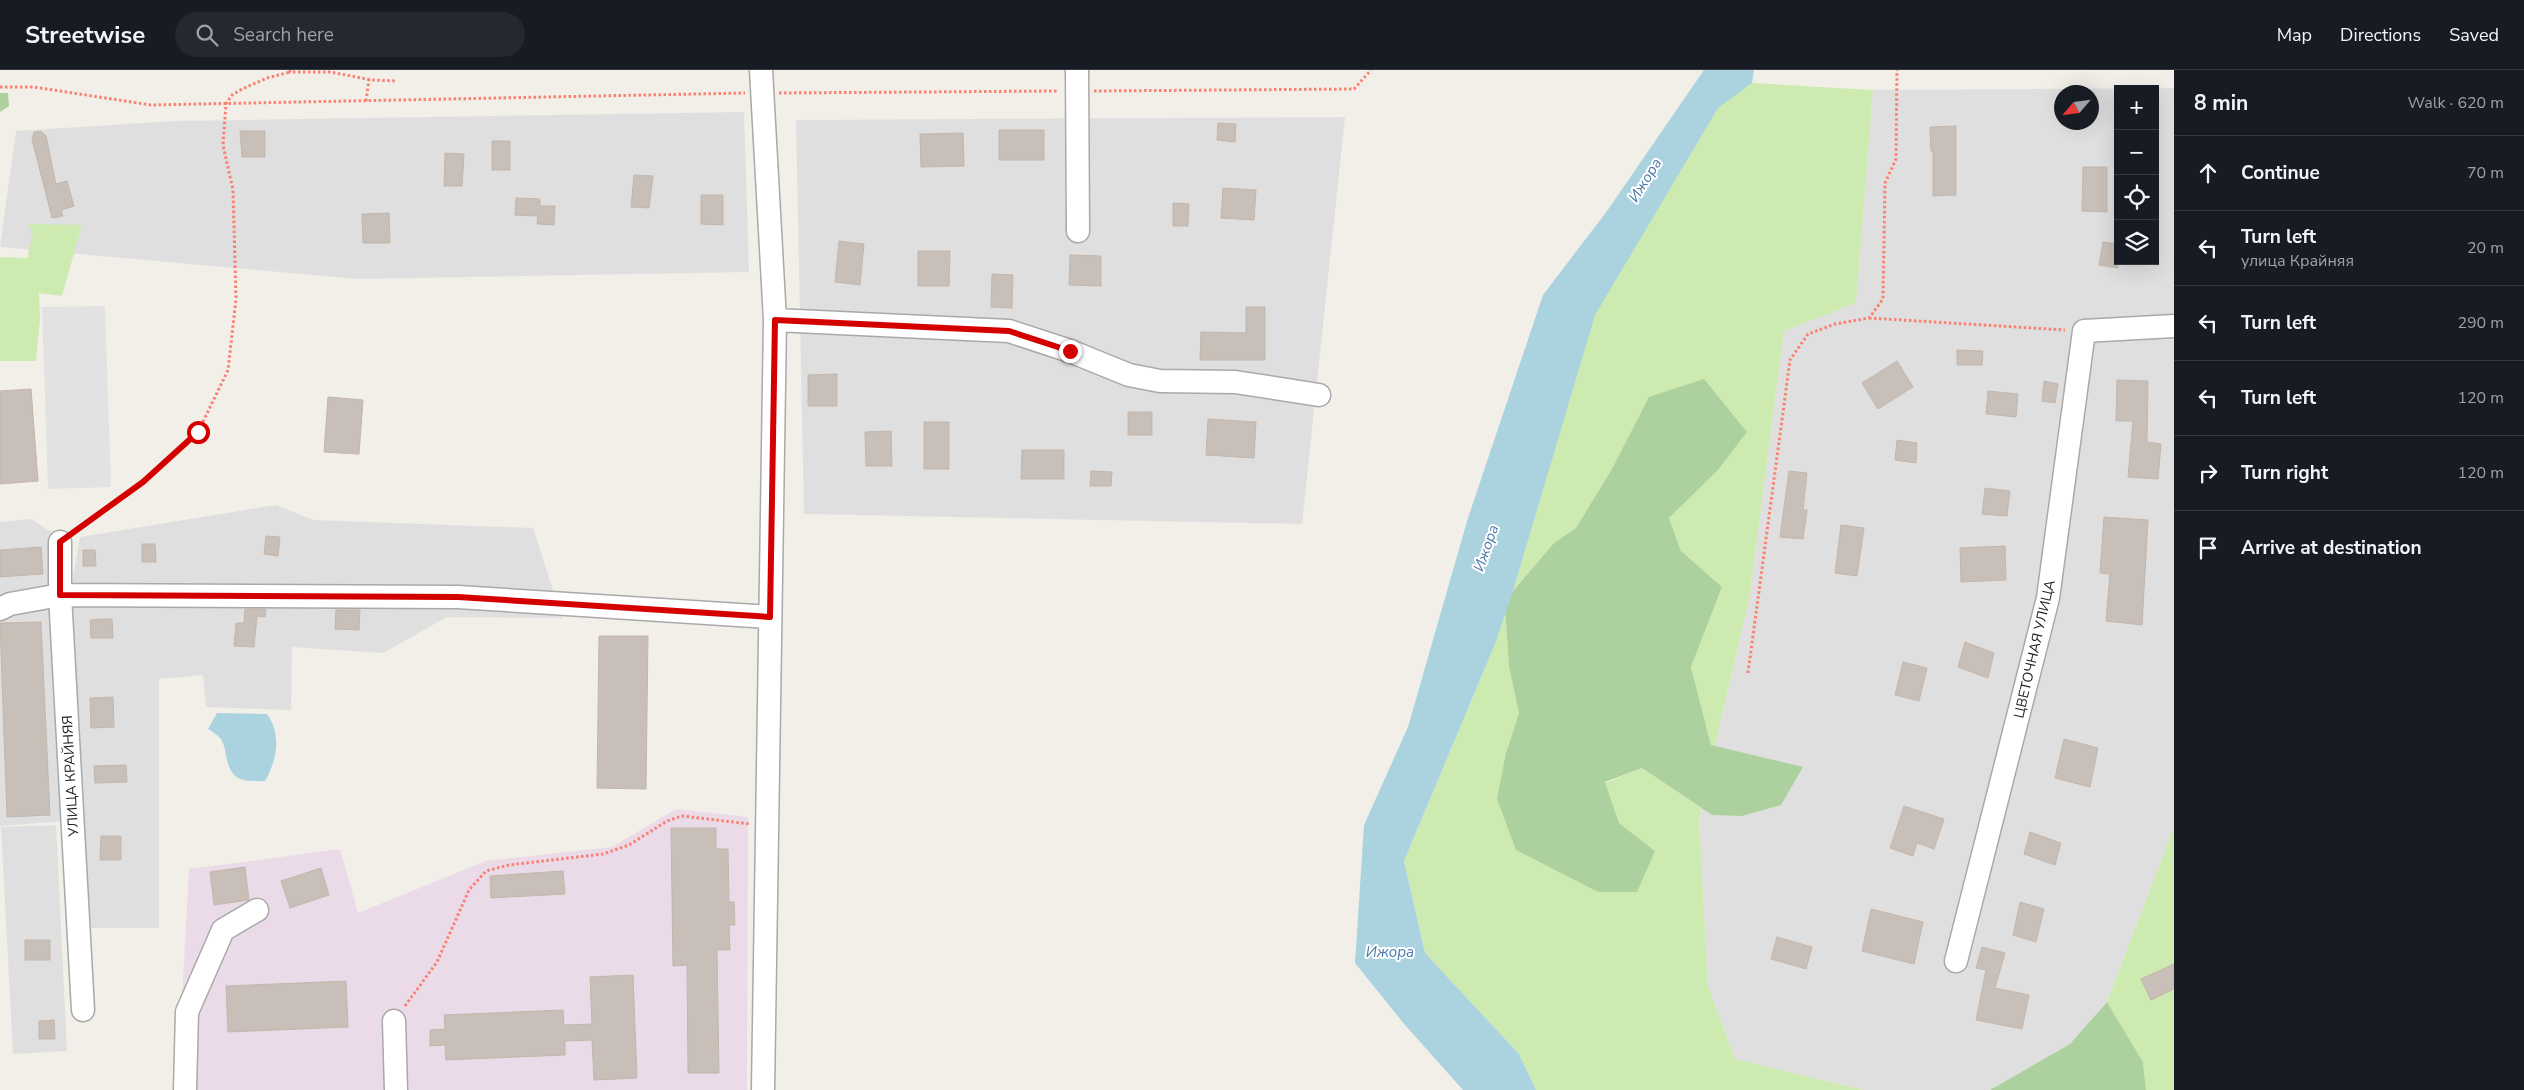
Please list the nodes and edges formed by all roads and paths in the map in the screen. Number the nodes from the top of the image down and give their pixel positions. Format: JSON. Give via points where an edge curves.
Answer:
{"nodes":[{"id":1,"x":761,"y":70,"type":"edge"},
{"id":2,"x":1077,"y":70,"type":"edge"},
{"id":3,"x":1897,"y":70,"type":"edge"},
{"id":4,"x":290,"y":71,"type":"edge"},
{"id":5,"x":369,"y":79,"type":"junction"},
{"id":6,"x":397,"y":81,"type":"dead end"},
{"id":7,"x":0,"y":87,"type":"edge"},
{"id":8,"x":763,"y":93,"type":"junction"},
{"id":9,"x":366,"y":101,"type":"junction"},
{"id":10,"x":226,"y":104,"type":"junction"},
{"id":11,"x":1078,"y":231,"type":"dead end"},
{"id":12,"x":1869,"y":318,"type":"junction"},
{"id":13,"x":775,"y":320,"type":"junction"},
{"id":14,"x":2174,"y":326,"type":"edge"},
{"id":15,"x":2084,"y":331,"type":"junction"},
{"id":16,"x":1319,"y":395,"type":"dead end"},
{"id":17,"x":60,"y":542,"type":"joint"},
{"id":18,"x":60,"y":595,"type":"junction"},
{"id":19,"x":0,"y":609,"type":"edge"},
{"id":20,"x":770,"y":617,"type":"junction"},
{"id":21,"x":1748,"y":673,"type":"dead end"},
{"id":22,"x":767,"y":827,"type":"junction"},
{"id":23,"x":257,"y":910,"type":"dead end"},
{"id":24,"x":1956,"y":961,"type":"dead end"},
{"id":25,"x":83,"y":1010,"type":"dead end"},
{"id":26,"x":394,"y":1021,"type":"joint"},
{"id":27,"x":185,"y":1090,"type":"edge"},
{"id":28,"x":396,"y":1090,"type":"edge"},
{"id":29,"x":763,"y":1090,"type":"edge"}],
"edges":[{"from":1,"to":8,"type":"street"},
{"from":2,"to":11,"type":"street"},
{"from":3,"to":12,"type":"path","via":[[1896,159],[1885,183],[1884,299]]},
{"from":4,"to":5,"type":"path","via":[[330,72]]},
{"from":4,"to":10,"type":"path","via":[[242,89]]},
{"from":5,"to":6,"type":"path"},
{"from":5,"to":9,"type":"path"},
{"from":7,"to":10,"type":"path","via":[[34,87],[152,105]]},
{"from":8,"to":9,"type":"path"},
{"from":8,"to":13,"type":"street"},
{"from":9,"to":10,"type":"path"},
{"from":10,"to":17,"type":"path","via":[[223,145],[233,190],[236,299],[228,370],[198,432],[143,482]]},
{"from":12,"to":15,"type":"path"},
{"from":12,"to":21,"type":"path","via":[[1835,324],[1808,334],[1790,360]]},
{"from":13,"to":16,"type":"street","via":[[1009,331],[1070,351],[1129,376],[1160,382],[1235,382]]},
{"from":13,"to":20,"type":"street"},
{"from":14,"to":15,"type":"street"},
{"from":15,"to":24,"type":"street","name":"ЦВЕТОЧНАЯ УЛИЦА","via":[[2048,598]]},
{"from":17,"to":18,"type":"street","name":"УЛИЦА КРАЙНЯЯ"},
{"from":18,"to":19,"type":"street","via":[[10,604]]},
{"from":18,"to":20,"type":"street","via":[[458,597]]},
{"from":18,"to":25,"type":"street","name":"УЛИЦА КРАЙНЯЯ"},
{"from":20,"to":22,"type":"street"},
{"from":22,"to":26,"type":"path","via":[[682,816],[667,821],[629,845],[602,854],[509,865],[486,871],[469,890],[437,962]]},
{"from":22,"to":29,"type":"street"},
{"from":23,"to":27,"type":"street","via":[[224,930],[187,1012]]},
{"from":26,"to":28,"type":"street"}]}
